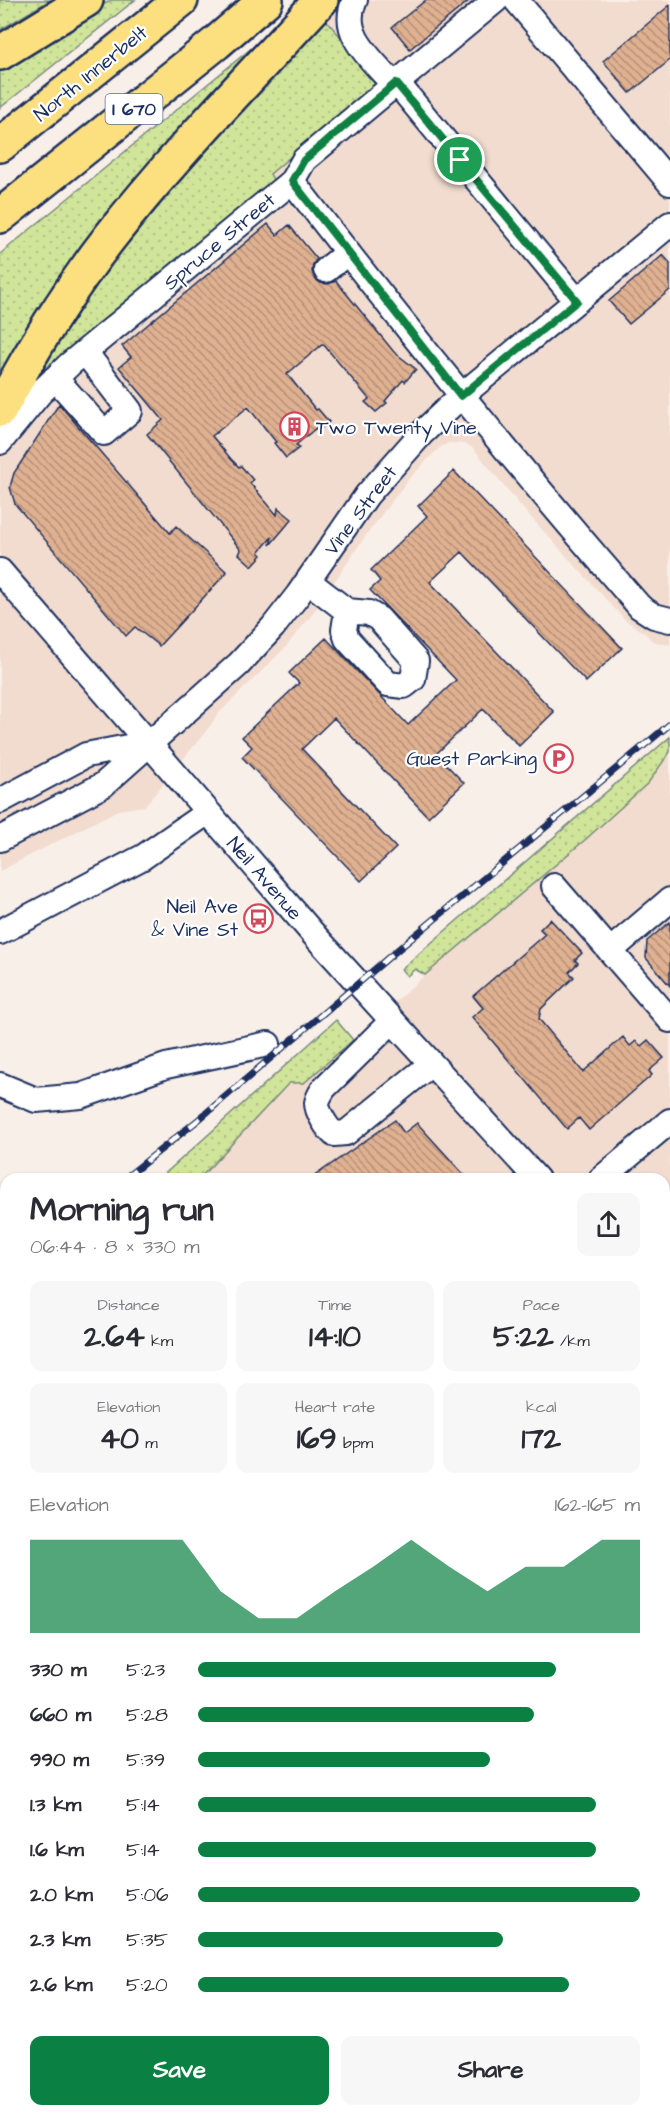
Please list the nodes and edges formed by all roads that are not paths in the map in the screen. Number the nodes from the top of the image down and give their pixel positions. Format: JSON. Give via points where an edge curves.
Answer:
{"nodes":[{"id":1,"x":87,"y":0,"type":"edge"},
{"id":2,"x":180,"y":0,"type":"edge"},
{"id":3,"x":266,"y":0,"type":"edge"},
{"id":4,"x":321,"y":0,"type":"edge"},
{"id":5,"x":356,"y":0,"type":"edge"},
{"id":6,"x":496,"y":0,"type":"edge"},
{"id":7,"x":516,"y":0,"type":"edge"},
{"id":8,"x":0,"y":53,"type":"edge"},
{"id":9,"x":395,"y":84,"type":"junction"},
{"id":10,"x":0,"y":145,"type":"edge"},
{"id":11,"x":292,"y":181,"type":"junction"},
{"id":12,"x":670,"y":183,"type":"edge"},
{"id":13,"x":0,"y":216,"type":"edge"},
{"id":14,"x":670,"y":224,"type":"edge"},
{"id":15,"x":347,"y":253,"type":"junction"},
{"id":16,"x":326,"y":270,"type":"dead end"},
{"id":17,"x":577,"y":301,"type":"junction"},
{"id":18,"x":85,"y":352,"type":"junction"},
{"id":19,"x":55,"y":378,"type":"junction"},
{"id":20,"x":461,"y":396,"type":"junction"},
{"id":21,"x":0,"y":410,"type":"edge"},
{"id":22,"x":0,"y":442,"type":"edge"},
{"id":23,"x":0,"y":571,"type":"edge"},
{"id":24,"x":308,"y":581,"type":"junction"},
{"id":25,"x":347,"y":610,"type":"dead end"},
{"id":26,"x":670,"y":620,"type":"edge"},
{"id":27,"x":149,"y":743,"type":"junction"},
{"id":28,"x":0,"y":801,"type":"edge"},
{"id":29,"x":208,"y":812,"type":"junction"},
{"id":30,"x":0,"y":839,"type":"edge"},
{"id":31,"x":554,"y":886,"type":"dead end"},
{"id":32,"x":670,"y":900,"type":"edge"},
{"id":33,"x":0,"y":932,"type":"edge"},
{"id":34,"x":610,"y":951,"type":"junction"},
{"id":35,"x":670,"y":1020,"type":"edge"},
{"id":36,"x":392,"y":1021,"type":"junction"},
{"id":37,"x":268,"y":1044,"type":"dead end"},
{"id":38,"x":431,"y":1064,"type":"junction"},
{"id":39,"x":0,"y":1085,"type":"edge"},
{"id":40,"x":670,"y":1121,"type":"edge"},
{"id":41,"x":531,"y":1173,"type":"edge"},
{"id":42,"x":608,"y":1173,"type":"edge"}],
"edges":[{"from":1,"to":8,"type":"highway"},
{"from":2,"to":10,"type":"highway","name":"North Innerbelt","number":"I 670"},
{"from":3,"to":13,"type":"highway","number":"I 670"},
{"from":4,"to":21,"type":"highway","via":[[110,237],[25,362]]},
{"from":5,"to":9,"type":"street","via":[[350,10],[349,25],[354,37]]},
{"from":6,"to":9,"type":"street","name":"Spruce Street"},
{"from":7,"to":12,"type":"street"},
{"from":9,"to":11,"type":"street","name":"Spruce Street","via":[[304,160]]},
{"from":9,"to":17,"type":"street"},
{"from":11,"to":15,"type":"street"},
{"from":11,"to":18,"type":"street","name":"Spruce Street"},
{"from":14,"to":17,"type":"street","name":"Vine Street"},
{"from":15,"to":16,"type":"street"},
{"from":15,"to":20,"type":"street"},
{"from":17,"to":20,"type":"street","name":"Vine Street"},
{"from":18,"to":19,"type":"street","name":"Spruce Street"},
{"from":18,"to":19,"type":"street","via":[[130,411],[104,433]]},
{"from":19,"to":22,"type":"street","name":"Spruce Street"},
{"from":20,"to":24,"type":"street","name":"Vine Street","via":[[367,495]]},
{"from":20,"to":26,"type":"street","via":[[640,607]]},
{"from":23,"to":27,"type":"street","name":"Neil Avenue"},
{"from":24,"to":25,"type":"street"},
{"from":24,"to":27,"type":"street","name":"Vine Street","via":[[257,646]]},
{"from":27,"to":28,"type":"street","name":"Vine Street","via":[[86,755]]},
{"from":27,"to":29,"type":"street","name":"Neil Avenue"},
{"from":27,"to":30,"type":"street","name":"Vine Street","via":[[103,785]]},
{"from":29,"to":33,"type":"street","via":[[143,857]]},
{"from":29,"to":36,"type":"street","name":"Neil Avenue"},
{"from":31,"to":34,"type":"street"},
{"from":32,"to":34,"type":"street"},
{"from":34,"to":35,"type":"street"},
{"from":36,"to":38,"type":"street","name":"Neil Avenue"},
{"from":36,"to":38,"type":"street","via":[[324,1088],[317,1106],[328,1129],[334,1134],[346,1133]]},
{"from":37,"to":39,"type":"street","via":[[166,1066],[81,1096],[36,1100]]},
{"from":38,"to":41,"type":"street","name":"Neil Avenue"},
{"from":40,"to":42,"type":"street"}]}
